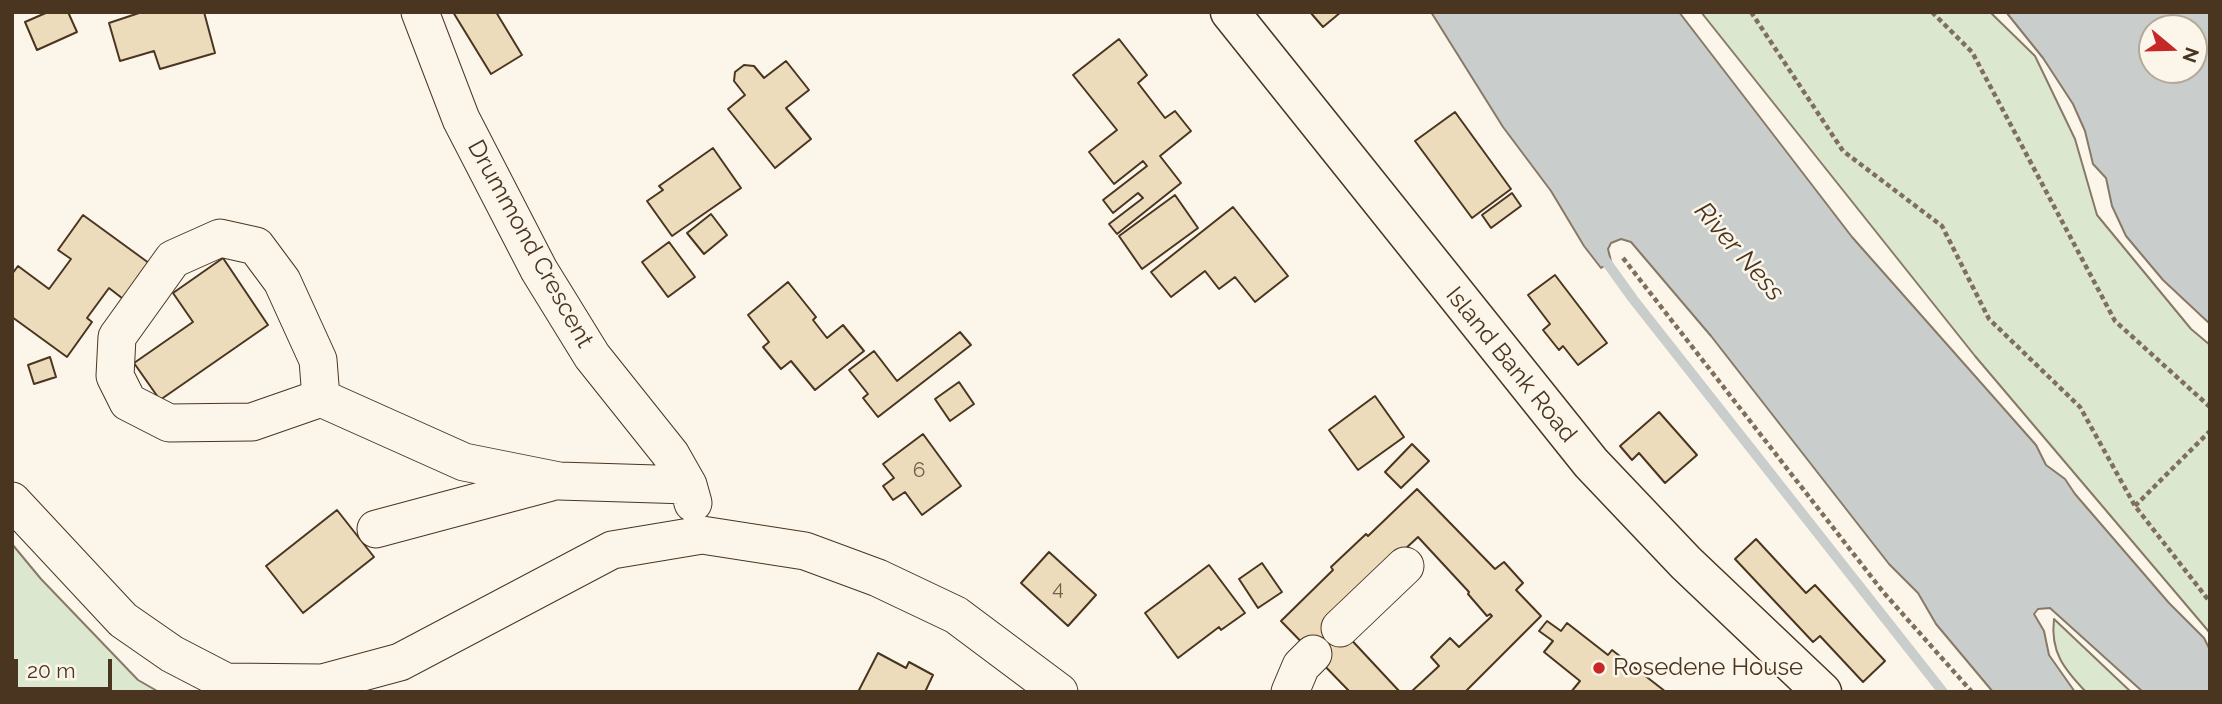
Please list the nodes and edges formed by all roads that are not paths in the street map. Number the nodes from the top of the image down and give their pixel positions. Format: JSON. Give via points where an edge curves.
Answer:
{"nodes":[{"id":1,"x":420,"y":12,"type":"edge"},
{"id":2,"x":1230,"y":12,"type":"edge"},
{"id":3,"x":321,"y":398,"type":"junction"},
{"id":4,"x":559,"y":481,"type":"junction"},
{"id":5,"x":688,"y":485,"type":"junction"},
{"id":6,"x":12,"y":501,"type":"edge"},
{"id":7,"x":376,"y":528,"type":"dead end"},
{"id":8,"x":702,"y":535,"type":"junction"},
{"id":9,"x":1405,"y":566,"type":"dead end"},
{"id":10,"x":1340,"y":628,"type":"dead end"},
{"id":11,"x":1313,"y":654,"type":"dead end"},
{"id":12,"x":227,"y":687,"type":"edge"},
{"id":13,"x":1059,"y":692,"type":"edge"},
{"id":14,"x":1290,"y":692,"type":"edge"},
{"id":15,"x":1822,"y":692,"type":"edge"}],
"edges":[{"from":1,"to":5,"type":"street","name":"Drummond Crescent","via":[[461,119],[539,270],[592,356],[671,455]]},
{"from":2,"to":15,"type":"main road","name":"Island Bank Road","via":[[1591,463],[1686,563]]},
{"from":3,"to":3,"type":"street","via":[[252,422],[169,423],[128,402],[115,376],[117,337],[173,259],[220,238],[256,247],[282,281],[318,360]]},
{"from":3,"to":4,"type":"street","via":[[464,462]]},
{"from":4,"to":5,"type":"street"},
{"from":4,"to":7,"type":"street"},
{"from":5,"to":8,"type":"street","name":"Drummond Crescent"},
{"from":6,"to":12,"type":"street","via":[[123,620]]},
{"from":8,"to":12,"type":"street","via":[[612,550],[400,662],[323,683]]},
{"from":8,"to":13,"type":"street","via":[[805,551],[878,579],[956,615]]},
{"from":9,"to":10,"type":"street"},
{"from":11,"to":14,"type":"street","via":[[1301,666]]}]}
